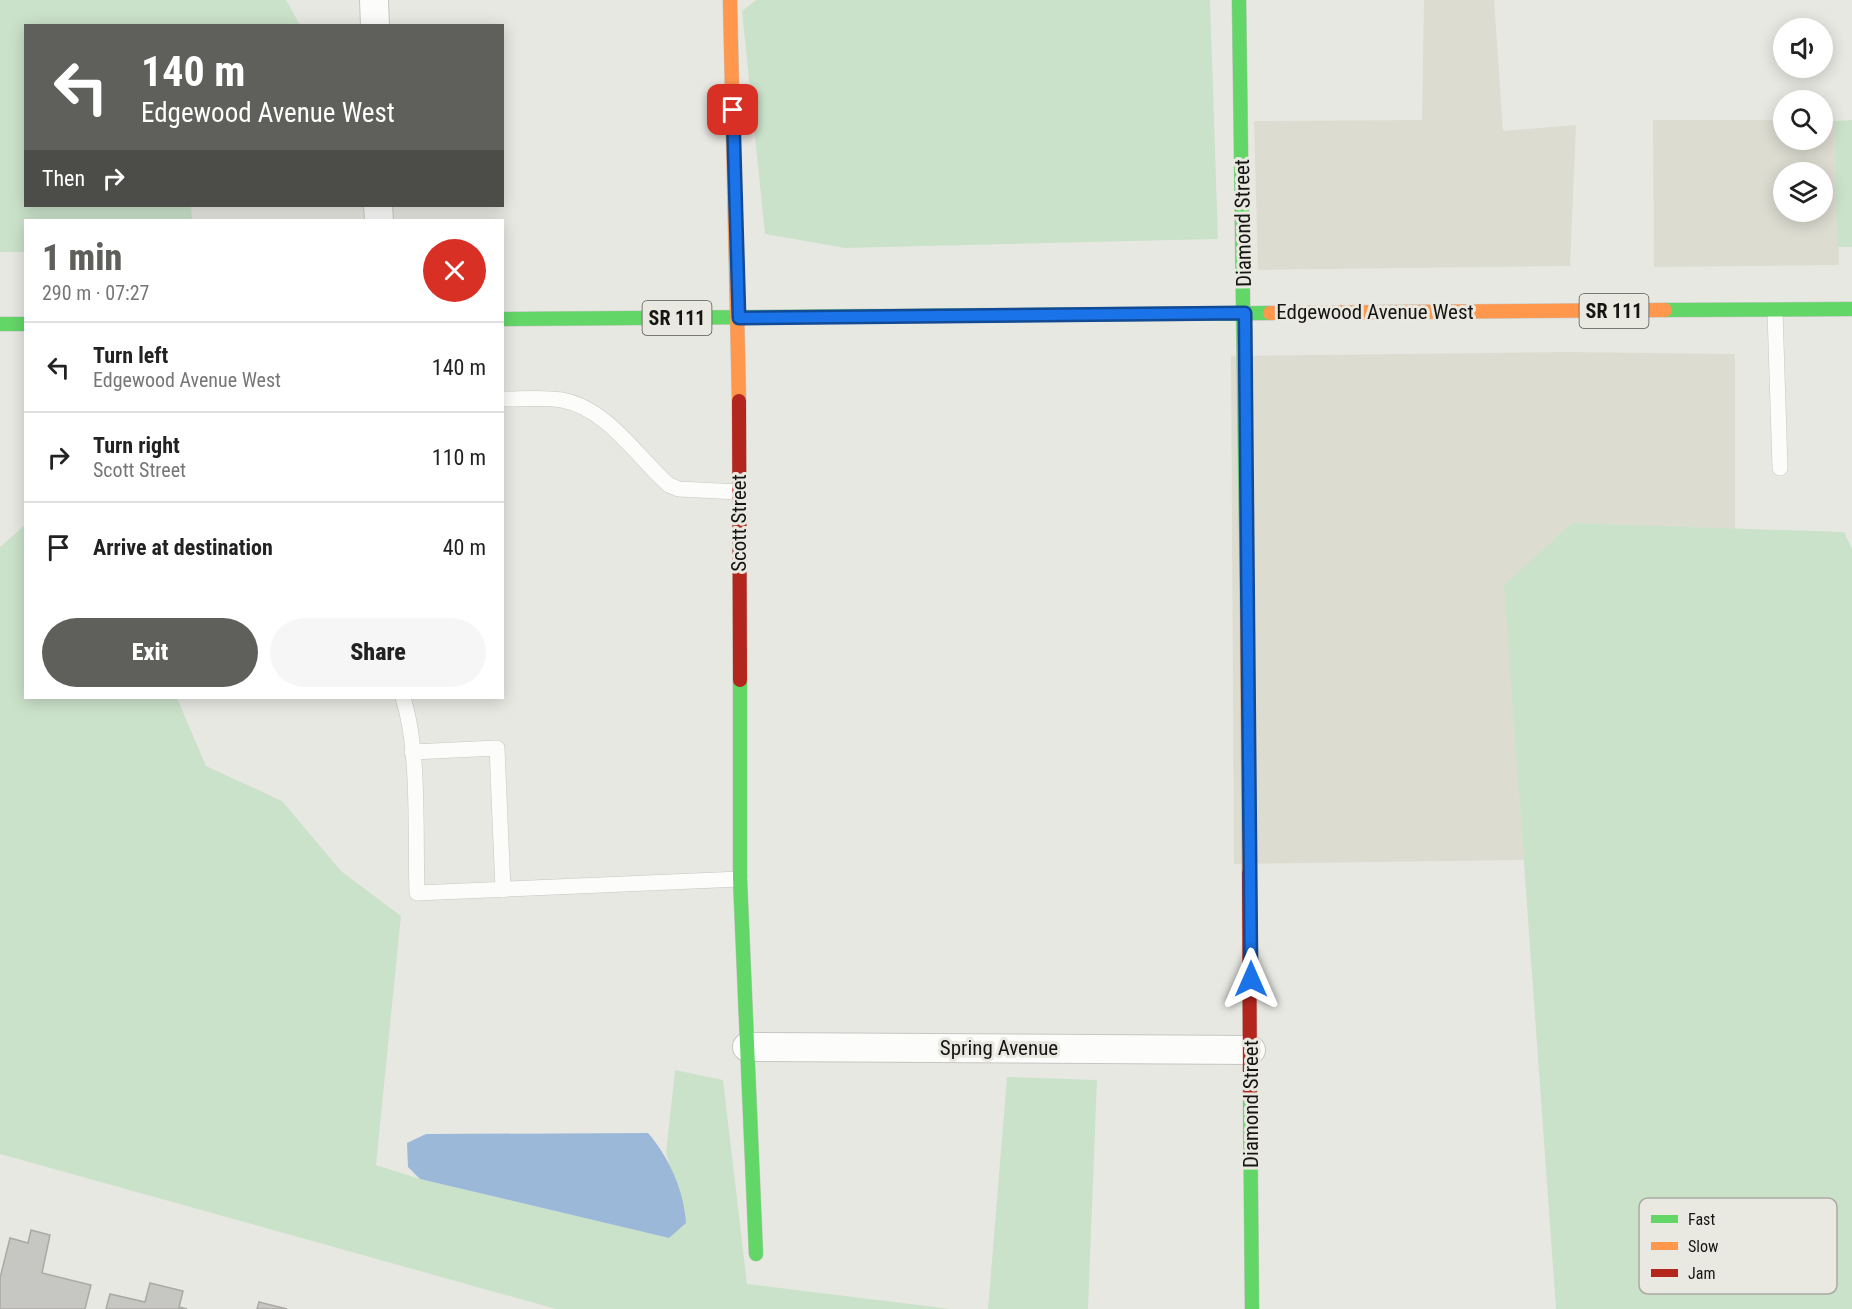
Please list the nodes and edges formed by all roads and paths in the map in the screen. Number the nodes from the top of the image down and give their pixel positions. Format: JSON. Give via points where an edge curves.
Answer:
{"nodes":[{"id":1,"x":374,"y":0,"type":"edge"},
{"id":2,"x":730,"y":0,"type":"edge"},
{"id":3,"x":1239,"y":0,"type":"edge"},
{"id":4,"x":375,"y":24,"type":"edge"},
{"id":5,"x":1852,"y":309,"type":"edge"},
{"id":6,"x":1775,"y":311,"type":"junction"},
{"id":7,"x":1245,"y":313,"type":"junction"},
{"id":8,"x":739,"y":318,"type":"junction"},
{"id":9,"x":504,"y":319,"type":"edge"},
{"id":10,"x":0,"y":324,"type":"edge"},
{"id":11,"x":24,"y":324,"type":"edge"},
{"id":12,"x":504,"y":399,"type":"edge"},
{"id":13,"x":1780,"y":468,"type":"dead end"},
{"id":14,"x":739,"y":492,"type":"junction"},
{"id":15,"x":403,"y":699,"type":"edge"},
{"id":16,"x":412,"y":752,"type":"junction"},
{"id":17,"x":740,"y":879,"type":"junction"},
{"id":18,"x":503,"y":890,"type":"junction"},
{"id":19,"x":747,"y":1047,"type":"junction"},
{"id":20,"x":1251,"y":1050,"type":"junction"},
{"id":21,"x":756,"y":1254,"type":"dead end"},
{"id":22,"x":1252,"y":1309,"type":"edge"}],
"edges":[{"from":1,"to":4,"type":"street"},
{"from":2,"to":8,"type":"street","name":"Scott Street"},
{"from":3,"to":7,"type":"street","name":"Diamond Street"},
{"from":5,"to":6,"type":"street","name":"Edgewood Avenue West","number":"SR 111"},
{"from":6,"to":7,"type":"street","name":"Edgewood Avenue West","number":"SR 111"},
{"from":6,"to":13,"type":"lane"},
{"from":7,"to":8,"type":"street","name":"Edgewood Avenue West","number":"SR 111"},
{"from":7,"to":20,"type":"street","name":"Diamond Street"},
{"from":8,"to":9,"type":"street","name":"Edgewood Avenue West","number":"SR 111"},
{"from":8,"to":14,"type":"street","name":"Scott Street"},
{"from":10,"to":11,"type":"street"},
{"from":12,"to":14,"type":"lane","via":[[563,400],[581,406],[604,421],[669,485]]},
{"from":14,"to":17,"type":"street","name":"Scott Street"},
{"from":15,"to":16,"type":"lane"},
{"from":16,"to":18,"type":"lane","via":[[417,893]]},
{"from":16,"to":18,"type":"lane","via":[[497,748]]},
{"from":17,"to":18,"type":"lane"},
{"from":17,"to":19,"type":"street","name":"Scott Street"},
{"from":19,"to":20,"type":"street","name":"Spring Avenue"},
{"from":19,"to":21,"type":"street","name":"Scott Street"},
{"from":20,"to":22,"type":"street","name":"Diamond Street"}]}
